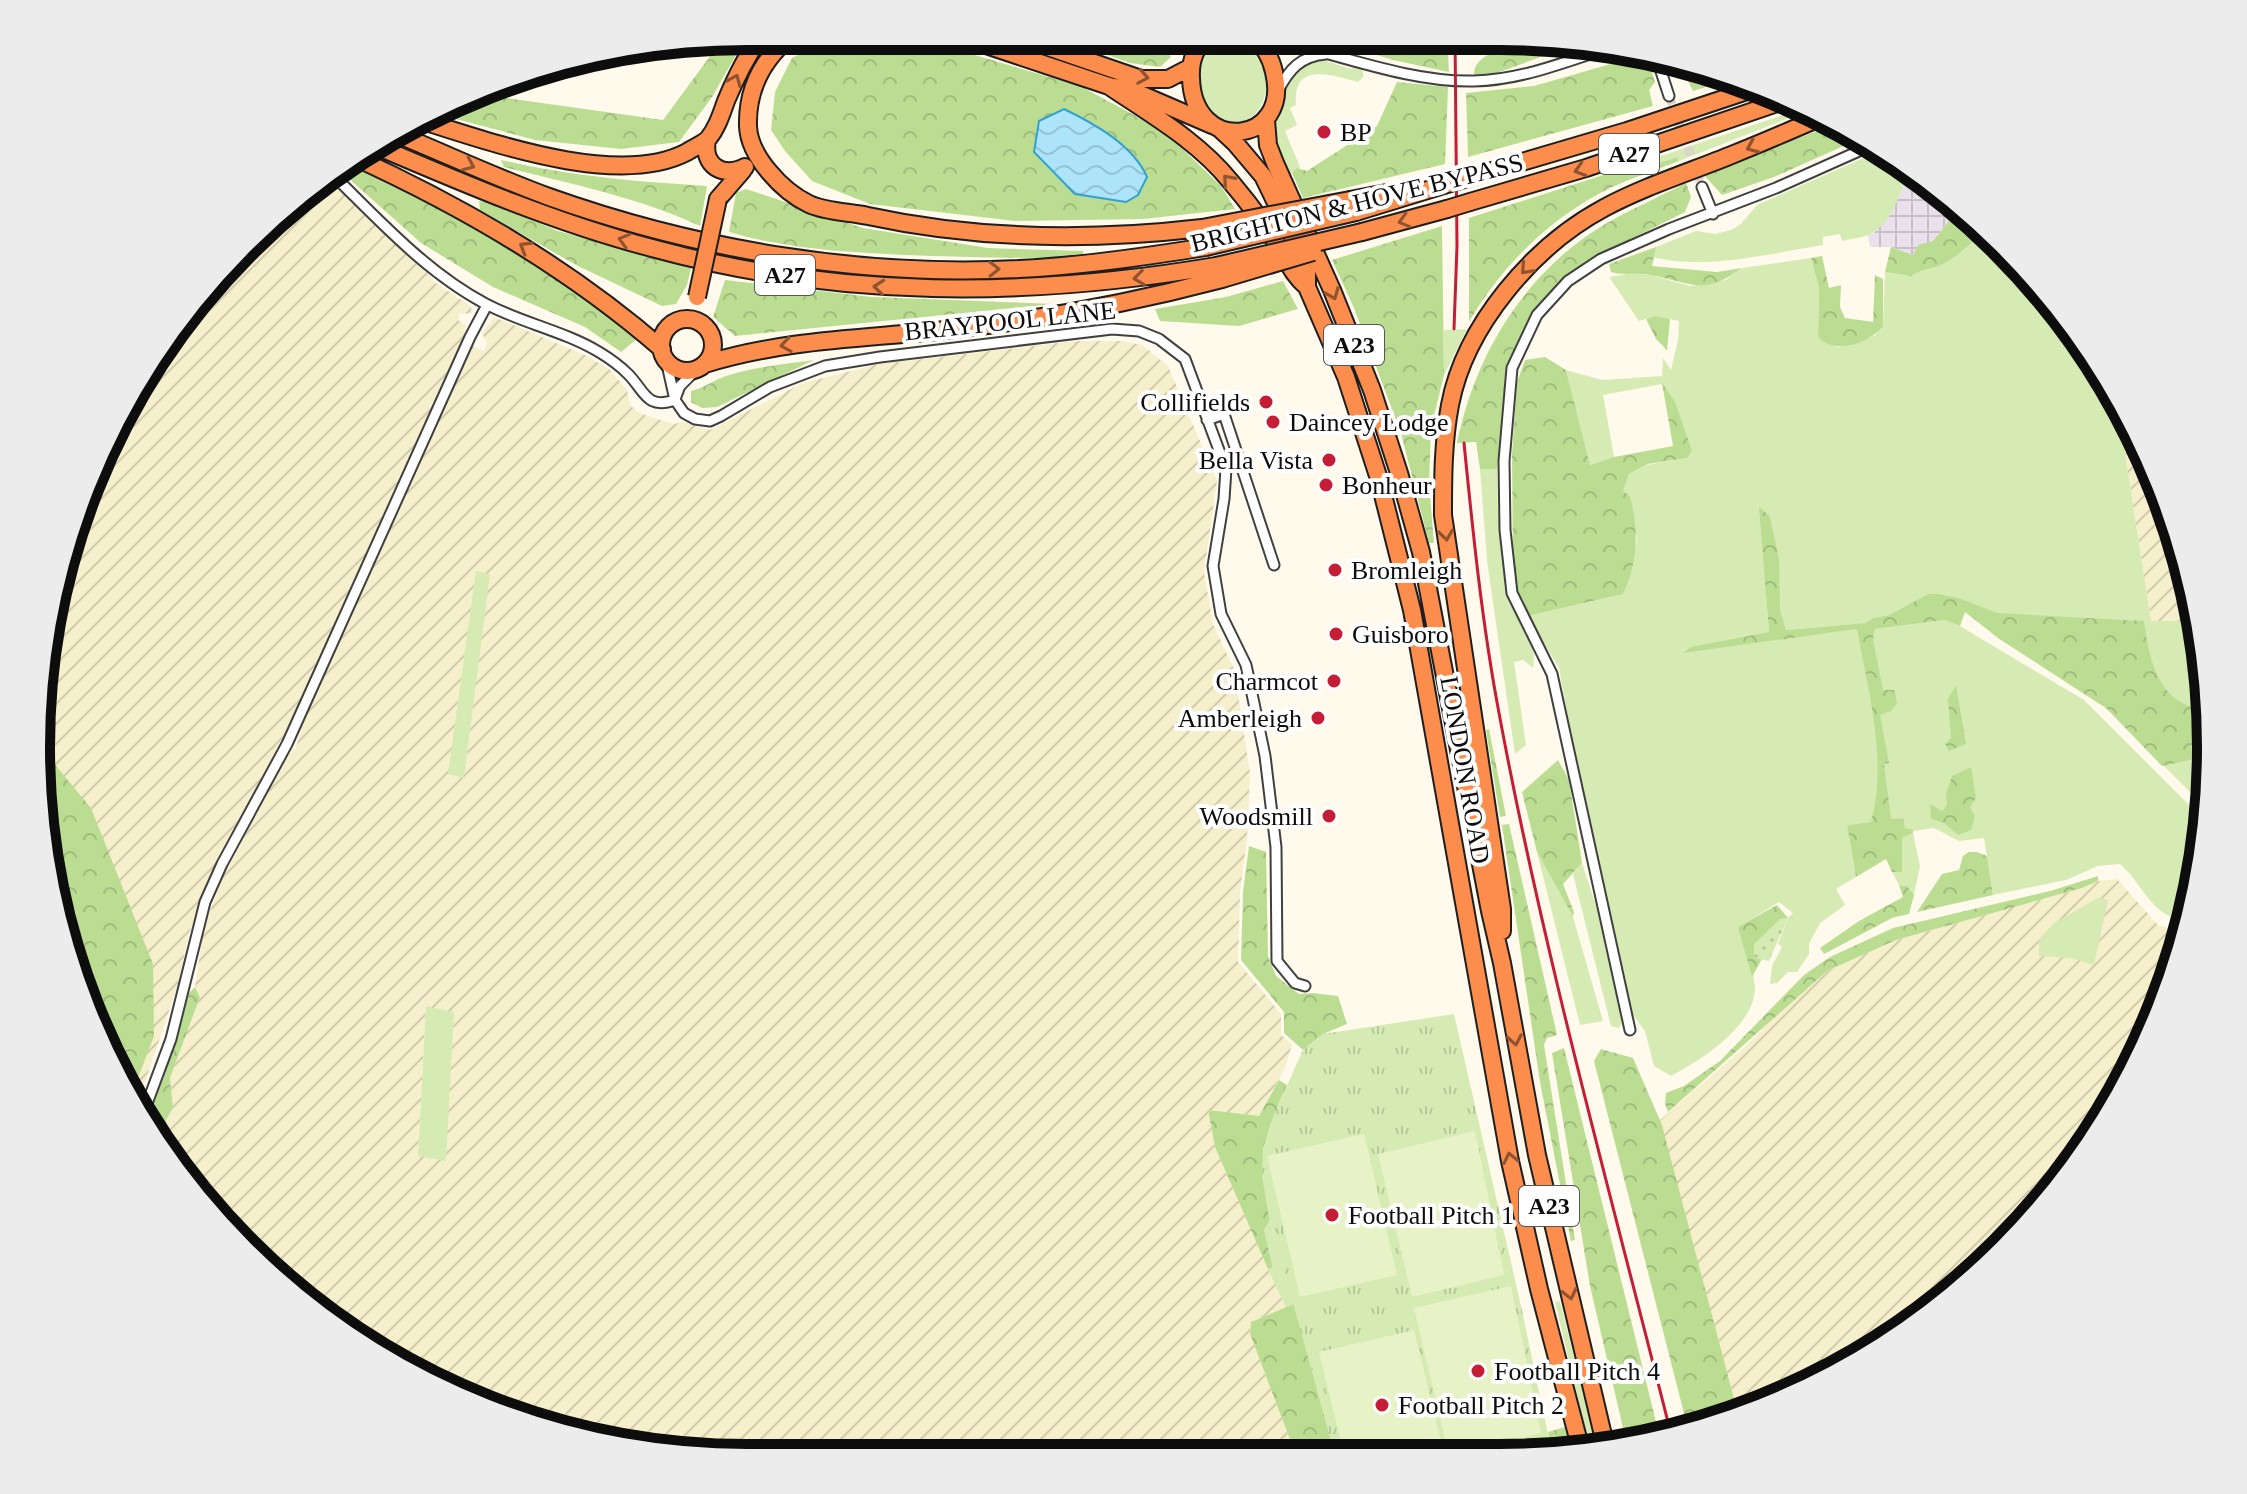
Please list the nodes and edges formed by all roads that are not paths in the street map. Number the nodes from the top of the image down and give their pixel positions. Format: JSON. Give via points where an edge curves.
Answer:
{"nodes":[{"id":1,"x":751,"y":50,"type":"edge"},
{"id":2,"x":777,"y":50,"type":"edge"},
{"id":3,"x":1005,"y":50,"type":"edge"},
{"id":4,"x":1057,"y":50,"type":"edge"},
{"id":5,"x":1198,"y":50,"type":"edge"},
{"id":6,"x":1265,"y":50,"type":"edge"},
{"id":7,"x":1316,"y":50,"type":"edge"},
{"id":8,"x":1329,"y":53,"type":"junction"},
{"id":9,"x":1586,"y":55,"type":"edge"},
{"id":10,"x":1191,"y":67,"type":"junction"},
{"id":11,"x":1660,"y":69,"type":"edge"},
{"id":12,"x":762,"y":71,"type":"junction"},
{"id":13,"x":1109,"y":86,"type":"junction"},
{"id":14,"x":1277,"y":93,"type":"junction"},
{"id":15,"x":1741,"y":93,"type":"edge"},
{"id":16,"x":1669,"y":96,"type":"tunnel mouth"},
{"id":17,"x":1771,"y":105,"type":"edge"},
{"id":18,"x":1266,"y":120,"type":"junction"},
{"id":19,"x":1809,"y":122,"type":"edge"},
{"id":20,"x":434,"y":124,"type":"edge"},
{"id":21,"x":1216,"y":128,"type":"junction"},
{"id":22,"x":711,"y":135,"type":"junction"},
{"id":23,"x":407,"y":138,"type":"edge"},
{"id":24,"x":750,"y":142,"type":"junction"},
{"id":25,"x":386,"y":150,"type":"edge"},
{"id":26,"x":1860,"y":150,"type":"edge"},
{"id":27,"x":707,"y":159,"type":"junction"},
{"id":28,"x":366,"y":163,"type":"edge"},
{"id":29,"x":745,"y":167,"type":"junction"},
{"id":30,"x":340,"y":182,"type":"edge"},
{"id":31,"x":1702,"y":187,"type":"tunnel mouth"},
{"id":32,"x":718,"y":199,"type":"junction"},
{"id":33,"x":1353,"y":206,"type":"junction"},
{"id":34,"x":838,"y":210,"type":"junction"},
{"id":35,"x":1713,"y":214,"type":"junction"},
{"id":36,"x":1219,"y":273,"type":"junction"},
{"id":37,"x":1307,"y":287,"type":"junction"},
{"id":38,"x":697,"y":297,"type":"junction"},
{"id":39,"x":487,"y":305,"type":"junction"},
{"id":40,"x":681,"y":320,"type":"junction"},
{"id":41,"x":701,"y":324,"type":"junction"},
{"id":42,"x":664,"y":354,"type":"junction"},
{"id":43,"x":700,"y":367,"type":"junction"},
{"id":44,"x":675,"y":400,"type":"junction"},
{"id":45,"x":1207,"y":420,"type":"junction"},
{"id":46,"x":1274,"y":565,"type":"dead end"},
{"id":47,"x":1502,"y":963,"type":"junction"},
{"id":48,"x":1305,"y":986,"type":"dead end"},
{"id":49,"x":1630,"y":1030,"type":"dead end"},
{"id":50,"x":147,"y":1103,"type":"edge"},
{"id":51,"x":1603,"y":1436,"type":"edge"},
{"id":52,"x":1578,"y":1439,"type":"edge"}],
"edges":[{"from":22,"to":1,"type":"highway","one_way":true},
{"from":2,"to":12,"type":"highway"},
{"from":3,"to":13,"type":"highway"},
{"from":4,"to":10,"type":"highway","one_way":true,"via":[[1141,79],[1168,79]]},
{"from":5,"to":10,"type":"highway"},
{"from":6,"to":14,"type":"highway"},
{"from":7,"to":8,"type":"street"},
{"from":8,"to":9,"type":"street","via":[[1473,81],[1534,72]]},
{"from":8,"to":14,"type":"street","via":[[1301,60]]},
{"from":10,"to":21,"type":"highway","via":[[1199,112]]},
{"from":11,"to":16,"type":"street"},
{"from":12,"to":24,"type":"highway","via":[[748,103]]},
{"from":12,"to":34,"type":"highway","number":"A27","via":[[759,128],[768,153],[802,190]]},
{"from":13,"to":21,"type":"highway","via":[[1131,90]]},
{"from":37,"to":13,"type":"highway","one_way":true,"via":[[1230,180],[1164,122]]},
{"from":14,"to":18,"type":"highway"},
{"from":15,"to":33,"type":"highway","name":"BRIGHTON & HOVE BYPASS","number":"A27","bridge":true,"via":[[1444,185]]},
{"from":17,"to":36,"type":"highway","name":"BRIGHTON & HOVE BYPASS","number":"A27","one_way":true,"bridge":true,"via":[[1586,168],[1362,232],[1297,259]]},
{"from":18,"to":21,"type":"highway","via":[[1243,132]]},
{"from":18,"to":47,"type":"highway","name":"LONDON ROAD","number":"A23","one_way":true,"via":[[1268,145],[1372,390],[1399,473],[1421,552]]},
{"from":19,"to":47,"type":"highway","one_way":true,"via":[[1603,209],[1564,234],[1501,297],[1463,367],[1450,403],[1442,461],[1443,515],[1502,909]]},
{"from":20,"to":22,"type":"highway","via":[[500,145],[597,164],[651,165],[673,159]]},
{"from":21,"to":37,"type":"highway","name":"LONDON ROAD","number":"A23","via":[[1263,176],[1307,267]]},
{"from":22,"to":24,"type":"highway","via":[[737,126]]},
{"from":22,"to":27,"type":"highway"},
{"from":23,"to":33,"type":"highway","name":"BRIGHTON & HOVE BYPASS","number":"A27","one_way":true,"bridge":true,"via":[[494,176],[683,236],[884,267],[1085,264],[1206,247]]},
{"from":24,"to":29,"type":"highway"},
{"from":24,"to":34,"type":"highway","number":"A27","via":[[777,179],[799,198]]},
{"from":36,"to":25,"type":"highway","name":"BRIGHTON & HOVE BYPASS","number":"A27","one_way":true,"via":[[1031,289],[893,288],[799,277],[722,265],[591,231]]},
{"from":26,"to":35,"type":"street"},
{"from":27,"to":29,"type":"highway","via":[[726,172]]},
{"from":27,"to":32,"type":"highway"},
{"from":42,"to":28,"type":"highway","one_way":true,"via":[[560,269],[455,207]]},
{"from":29,"to":32,"type":"highway"},
{"from":30,"to":39,"type":"street","name":"BRAYPOOL LANE","via":[[439,272]]},
{"from":31,"to":35,"type":"street"},
{"from":32,"to":38,"type":"highway","bridge":true},
{"from":33,"to":34,"type":"highway","number":"A27","bridge":true,"via":[[1142,235],[1014,236]]},
{"from":35,"to":49,"type":"street","via":[[1601,259],[1568,281],[1537,315],[1512,368],[1504,461],[1512,593],[1552,674]]},
{"from":36,"to":43,"type":"highway","number":"A27","one_way":true,"via":[[1090,310],[795,343]]},
{"from":52,"to":37,"type":"highway","name":"LONDON ROAD","number":"A23","one_way":true,"via":[[1510,1161],[1409,597],[1346,377]]},
{"from":38,"to":40,"type":"highway"},
{"from":38,"to":41,"type":"highway"},
{"from":39,"to":44,"type":"street","name":"BRAYPOOL LANE","via":[[592,348],[627,374],[648,399],[663,404]]},
{"from":39,"to":50,"type":"street","via":[[287,744],[205,902],[171,1039]]},
{"from":40,"to":41,"type":"highway"},
{"from":40,"to":42,"type":"highway","via":[[664,334]]},
{"from":41,"to":43,"type":"highway","via":[[713,343]]},
{"from":42,"to":43,"type":"highway","via":[[679,370]]},
{"from":42,"to":44,"type":"street"},
{"from":43,"to":44,"type":"street","via":[[680,386]]},
{"from":44,"to":45,"type":"street","name":"BRAYPOOL LANE","via":[[689,417],[710,421],[770,387],[825,366],[1112,329],[1159,339],[1185,359]]},
{"from":45,"to":46,"type":"street","via":[[1224,414]]},
{"from":45,"to":48,"type":"street","name":"BRAYPOOL LANE","via":[[1226,469],[1213,566],[1221,614],[1246,665],[1266,765],[1276,847],[1277,961],[1295,983]]},
{"from":47,"to":51,"type":"highway","name":"LONDON ROAD","number":"A23","one_way":true,"via":[[1537,1155]]}]}
